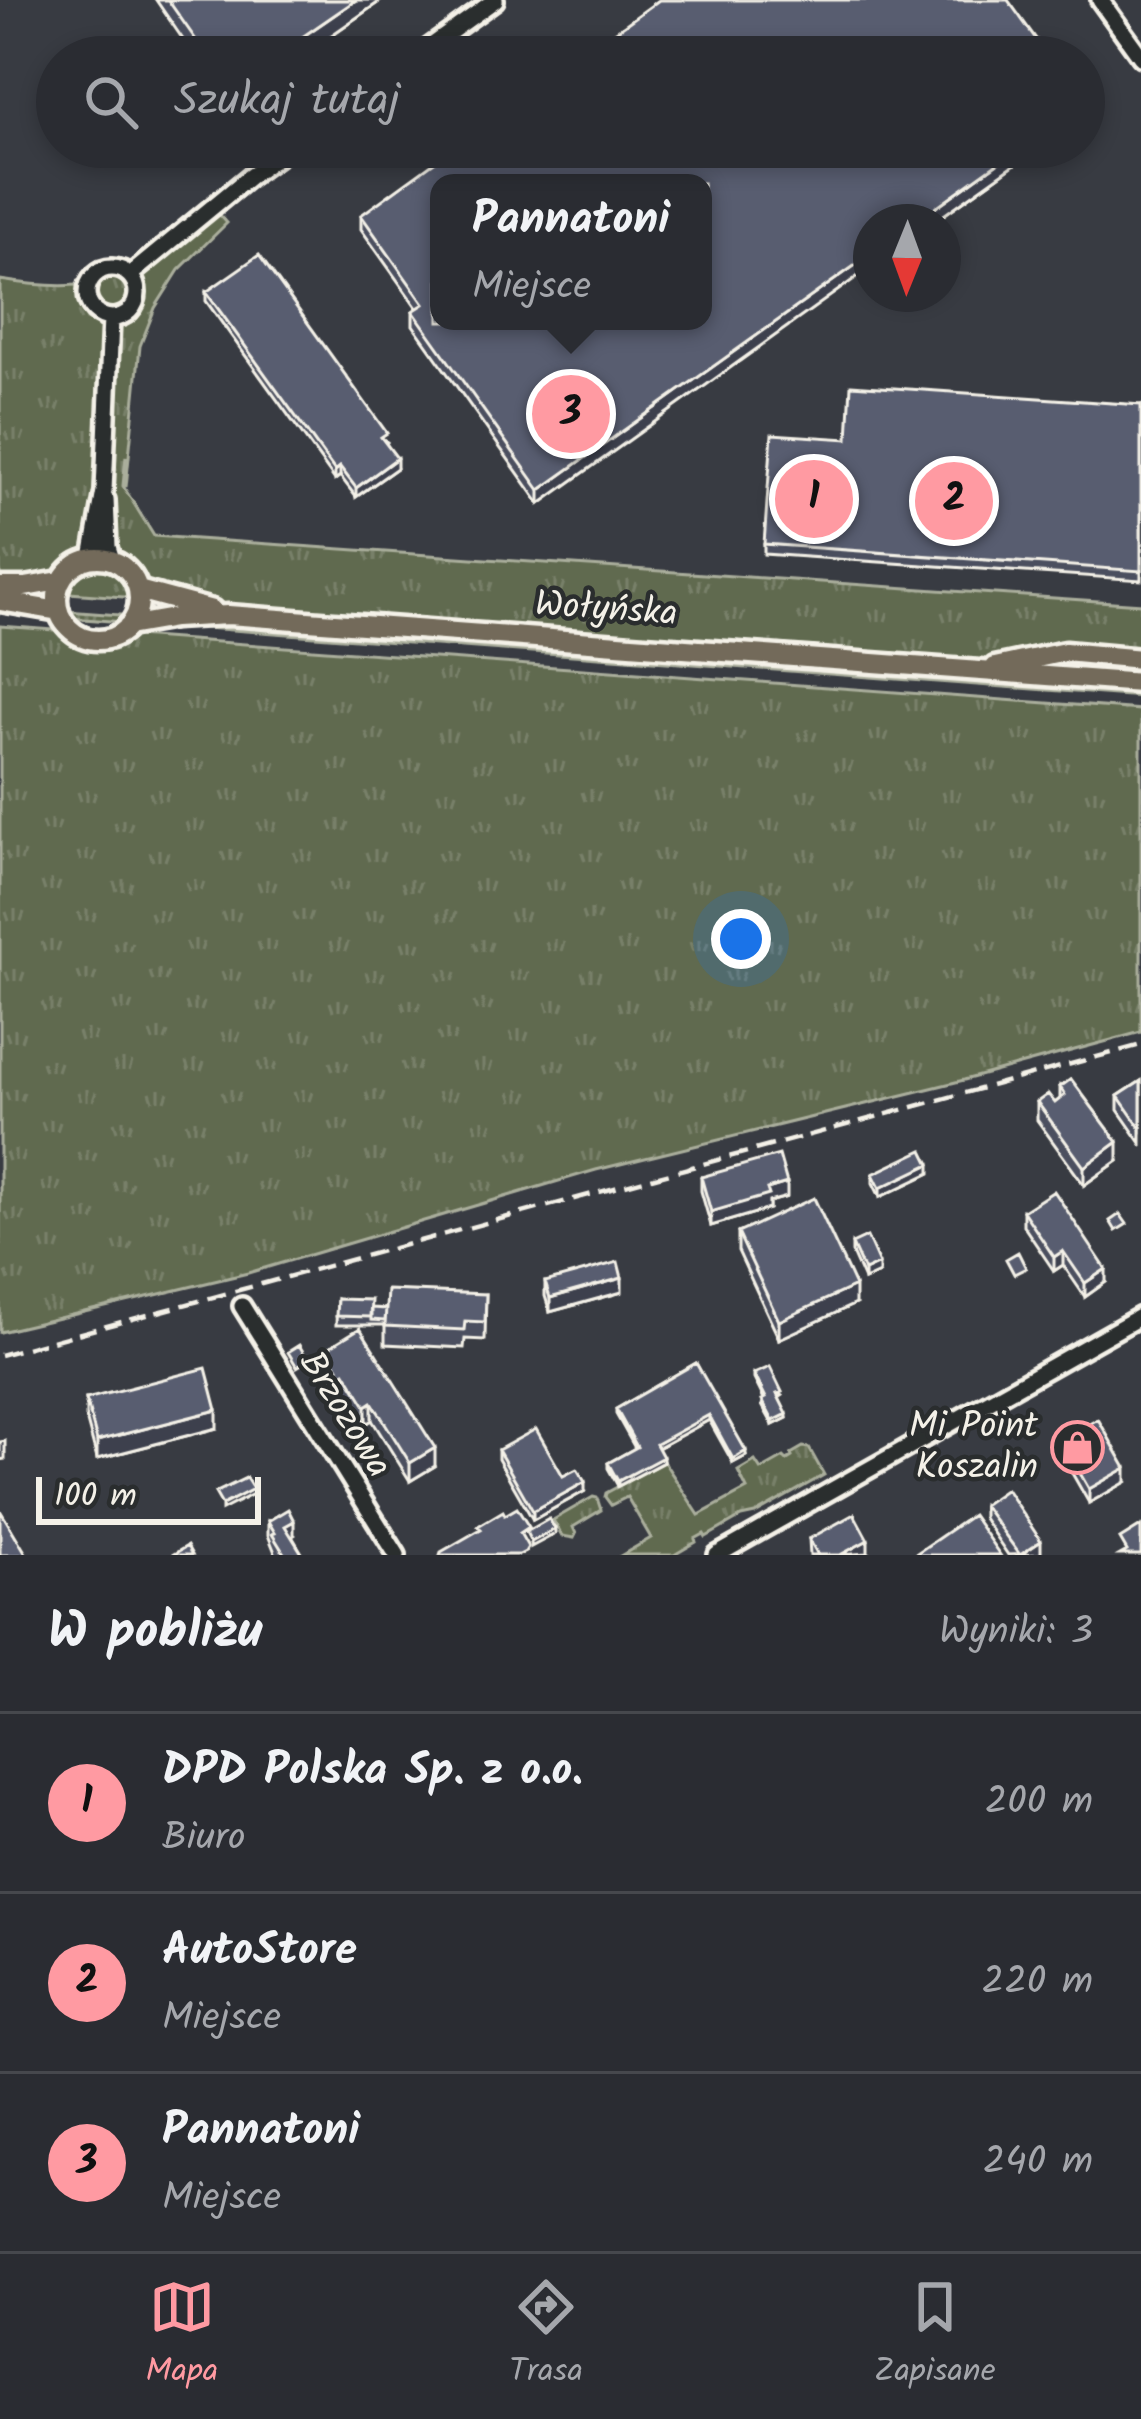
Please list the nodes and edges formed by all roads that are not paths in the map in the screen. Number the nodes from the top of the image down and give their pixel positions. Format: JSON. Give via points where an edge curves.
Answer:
{"nodes":[{"id":1,"x":495,"y":0,"type":"edge"},
{"id":2,"x":1100,"y":0,"type":"edge"},
{"id":3,"x":445,"y":36,"type":"edge"},
{"id":4,"x":1141,"y":57,"type":"edge"},
{"id":5,"x":262,"y":168,"type":"edge"},
{"id":6,"x":130,"y":275,"type":"junction"},
{"id":7,"x":111,"y":318,"type":"junction"},
{"id":8,"x":102,"y":559,"type":"junction"},
{"id":9,"x":60,"y":581,"type":"junction"},
{"id":10,"x":0,"y":587,"type":"edge"},
{"id":11,"x":138,"y":590,"type":"junction"},
{"id":12,"x":0,"y":601,"type":"edge"},
{"id":13,"x":58,"y":611,"type":"junction"},
{"id":14,"x":228,"y":615,"type":"junction"},
{"id":15,"x":128,"y":626,"type":"junction"},
{"id":16,"x":1141,"y":658,"type":"edge"},
{"id":17,"x":978,"y":670,"type":"junction"},
{"id":18,"x":1141,"y":683,"type":"edge"},
{"id":19,"x":242,"y":1306,"type":"dead end"},
{"id":20,"x":1141,"y":1316,"type":"edge"},
{"id":21,"x":397,"y":1555,"type":"edge"},
{"id":22,"x":716,"y":1555,"type":"edge"}],
"edges":[{"from":1,"to":3,"type":"street"},
{"from":2,"to":4,"type":"street"},
{"from":5,"to":6,"type":"street"},
{"from":6,"to":7,"type":"street","via":[[135,303]]},
{"from":6,"to":7,"type":"street","via":[[109,268],[87,286],[91,308]]},
{"from":7,"to":8,"type":"street"},
{"from":8,"to":9,"type":"main road","via":[[73,566]]},
{"from":8,"to":11,"type":"main road","via":[[129,572]]},
{"from":9,"to":10,"type":"main road"},
{"from":9,"to":13,"type":"main road"},
{"from":11,"to":14,"type":"main road","name":"Wołyńska"},
{"from":11,"to":15,"type":"main road"},
{"from":12,"to":13,"type":"main road"},
{"from":13,"to":15,"type":"main road","via":[[84,638]]},
{"from":14,"to":15,"type":"main road","name":"Wołyńska"},
{"from":14,"to":17,"type":"main road","name":"Wołyńska"},
{"from":16,"to":17,"type":"main road","name":"Wołyńska","via":[[1065,652]]},
{"from":17,"to":18,"type":"main road","name":"Wołyńska"},
{"from":19,"to":21,"type":"street","name":"Brzozowa"},
{"from":20,"to":22,"type":"street"}]}
